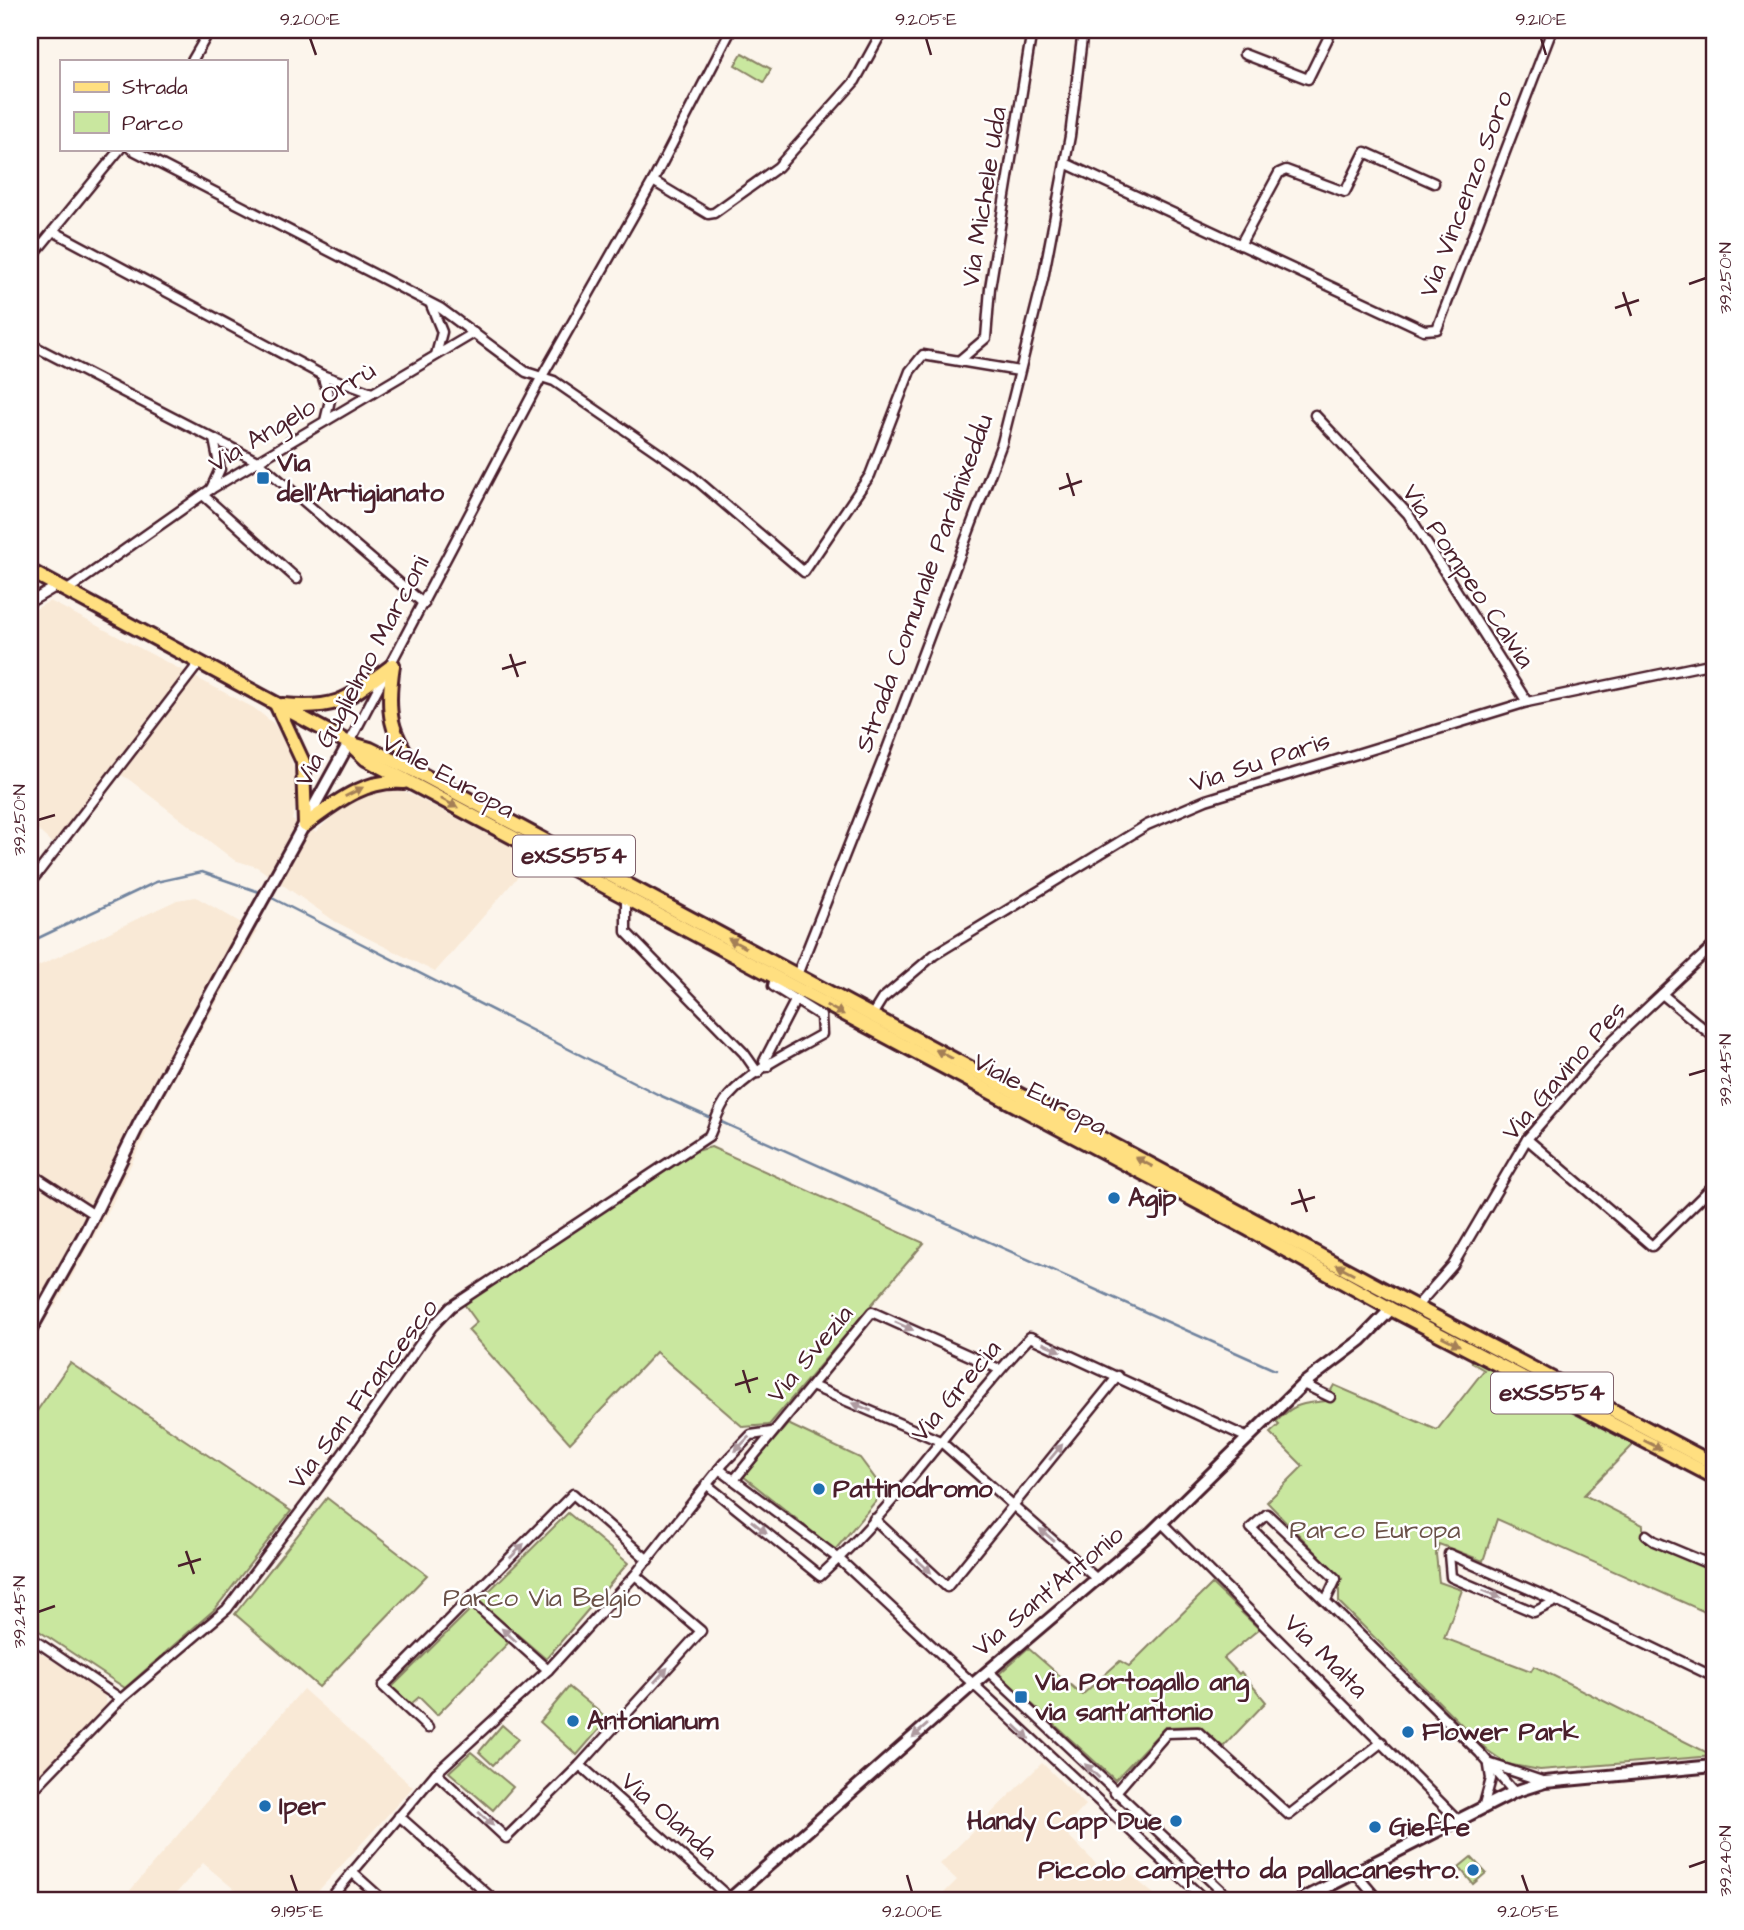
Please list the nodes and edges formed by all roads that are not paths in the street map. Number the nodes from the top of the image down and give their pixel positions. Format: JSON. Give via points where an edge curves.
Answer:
{"nodes":[{"id":1,"x":211,"y":30,"type":"edge"},
{"id":2,"x":731,"y":30,"type":"edge"},
{"id":3,"x":883,"y":30,"type":"edge"},
{"id":4,"x":1032,"y":30,"type":"edge"},
{"id":5,"x":1083,"y":30,"type":"edge"},
{"id":6,"x":1332,"y":30,"type":"edge"},
{"id":7,"x":1552,"y":30,"type":"edge"},
{"id":8,"x":1705,"y":30,"type":"edge"},
{"id":9,"x":1714,"y":34,"type":"edge"},
{"id":10,"x":1244,"y":54,"type":"dead end"},
{"id":11,"x":193,"y":60,"type":"edge"},
{"id":12,"x":119,"y":150,"type":"edge"},
{"id":13,"x":133,"y":150,"type":"edge"},
{"id":14,"x":1065,"y":163,"type":"junction"},
{"id":15,"x":653,"y":181,"type":"junction"},
{"id":16,"x":1434,"y":183,"type":"dead end"},
{"id":17,"x":53,"y":231,"type":"junction"},
{"id":18,"x":1240,"y":245,"type":"junction"},
{"id":19,"x":30,"y":259,"type":"edge"},
{"id":20,"x":430,"y":302,"type":"junction"},
{"id":21,"x":474,"y":333,"type":"junction"},
{"id":22,"x":30,"y":344,"type":"edge"},
{"id":23,"x":436,"y":355,"type":"junction"},
{"id":24,"x":960,"y":359,"type":"junction"},
{"id":25,"x":1019,"y":371,"type":"junction"},
{"id":26,"x":322,"y":375,"type":"junction"},
{"id":27,"x":541,"y":378,"type":"junction"},
{"id":28,"x":372,"y":393,"type":"junction"},
{"id":29,"x":1315,"y":415,"type":"dead end"},
{"id":30,"x":325,"y":421,"type":"junction"},
{"id":31,"x":214,"y":439,"type":"junction"},
{"id":32,"x":257,"y":461,"type":"junction"},
{"id":33,"x":207,"y":492,"type":"junction"},
{"id":34,"x":30,"y":571,"type":"edge"},
{"id":35,"x":297,"y":579,"type":"dead end"},
{"id":36,"x":62,"y":589,"type":"junction"},
{"id":37,"x":30,"y":602,"type":"edge"},
{"id":38,"x":424,"y":604,"type":"junction"},
{"id":39,"x":199,"y":663,"type":"junction"},
{"id":40,"x":1714,"y":663,"type":"edge"},
{"id":41,"x":393,"y":665,"type":"junction"},
{"id":42,"x":1527,"y":702,"type":"junction"},
{"id":43,"x":276,"y":704,"type":"junction"},
{"id":44,"x":349,"y":743,"type":"junction"},
{"id":45,"x":416,"y":779,"type":"junction"},
{"id":46,"x":305,"y":825,"type":"junction"},
{"id":47,"x":30,"y":883,"type":"edge"},
{"id":48,"x":626,"y":898,"type":"junction"},
{"id":49,"x":1714,"y":944,"type":"edge"},
{"id":50,"x":797,"y":975,"type":"junction"},
{"id":51,"x":775,"y":978,"type":"junction"},
{"id":52,"x":1662,"y":994,"type":"junction"},
{"id":53,"x":795,"y":1001,"type":"junction"},
{"id":54,"x":872,"y":1015,"type":"junction"},
{"id":55,"x":1714,"y":1037,"type":"edge"},
{"id":56,"x":766,"y":1067,"type":"junction"},
{"id":57,"x":758,"y":1073,"type":"junction"},
{"id":58,"x":1527,"y":1139,"type":"junction"},
{"id":59,"x":30,"y":1173,"type":"edge"},
{"id":60,"x":1714,"y":1185,"type":"edge"},
{"id":61,"x":93,"y":1214,"type":"junction"},
{"id":62,"x":1416,"y":1307,"type":"junction"},
{"id":63,"x":1391,"y":1309,"type":"junction"},
{"id":64,"x":30,"y":1331,"type":"edge"},
{"id":65,"x":999,"y":1369,"type":"junction"},
{"id":66,"x":1118,"y":1377,"type":"junction"},
{"id":67,"x":1303,"y":1384,"type":"junction"},
{"id":68,"x":811,"y":1385,"type":"junction"},
{"id":69,"x":1330,"y":1397,"type":"dead end"},
{"id":70,"x":772,"y":1432,"type":"junction"},
{"id":71,"x":1248,"y":1438,"type":"junction"},
{"id":72,"x":940,"y":1441,"type":"junction"},
{"id":73,"x":1714,"y":1464,"type":"edge"},
{"id":74,"x":719,"y":1469,"type":"junction"},
{"id":75,"x":1714,"y":1477,"type":"edge"},
{"id":76,"x":734,"y":1480,"type":"junction"},
{"id":77,"x":706,"y":1484,"type":"junction"},
{"id":78,"x":1012,"y":1505,"type":"junction"},
{"id":79,"x":874,"y":1519,"type":"junction"},
{"id":80,"x":1162,"y":1523,"type":"junction"},
{"id":81,"x":1646,"y":1535,"type":"dead end"},
{"id":82,"x":839,"y":1559,"type":"junction"},
{"id":83,"x":648,"y":1560,"type":"junction"},
{"id":84,"x":1714,"y":1566,"type":"edge"},
{"id":85,"x":635,"y":1575,"type":"junction"},
{"id":86,"x":1098,"y":1580,"type":"junction"},
{"id":87,"x":470,"y":1600,"type":"junction"},
{"id":88,"x":1326,"y":1600,"type":"junction"},
{"id":89,"x":1556,"y":1601,"type":"junction"},
{"id":90,"x":30,"y":1637,"type":"edge"},
{"id":91,"x":548,"y":1670,"type":"junction"},
{"id":92,"x":989,"y":1672,"type":"junction"},
{"id":93,"x":1714,"y":1677,"type":"edge"},
{"id":94,"x":972,"y":1685,"type":"junction"},
{"id":95,"x":121,"y":1699,"type":"junction"},
{"id":96,"x":428,"y":1728,"type":"dead end"},
{"id":97,"x":1382,"y":1742,"type":"junction"},
{"id":98,"x":1489,"y":1763,"type":"junction"},
{"id":99,"x":580,"y":1765,"type":"junction"},
{"id":100,"x":1714,"y":1766,"type":"edge"},
{"id":101,"x":436,"y":1773,"type":"junction"},
{"id":102,"x":1545,"y":1782,"type":"junction"},
{"id":103,"x":1514,"y":1792,"type":"junction"},
{"id":104,"x":30,"y":1793,"type":"edge"},
{"id":105,"x":1115,"y":1793,"type":"junction"},
{"id":106,"x":1483,"y":1808,"type":"junction"},
{"id":107,"x":399,"y":1816,"type":"junction"},
{"id":108,"x":1459,"y":1821,"type":"junction"},
{"id":109,"x":353,"y":1873,"type":"junction"},
{"id":110,"x":1356,"y":1874,"type":"junction"},
{"id":111,"x":329,"y":1900,"type":"edge"},
{"id":112,"x":383,"y":1900,"type":"edge"},
{"id":113,"x":495,"y":1900,"type":"edge"},
{"id":114,"x":731,"y":1900,"type":"edge"},
{"id":115,"x":1205,"y":1900,"type":"edge"},
{"id":116,"x":1231,"y":1900,"type":"edge"},
{"id":117,"x":1301,"y":1900,"type":"edge"},
{"id":118,"x":1378,"y":1900,"type":"edge"}],
"edges":[{"from":1,"to":11,"type":"street"},
{"from":2,"to":15,"type":"street","name":"Via Guglielmo Marconi"},
{"from":3,"to":15,"type":"street","via":[[855,81],[778,167],[714,213],[708,214]]},
{"from":4,"to":24,"type":"street","name":"Via Michele Uda","via":[[986,338]]},
{"from":5,"to":14,"type":"street","name":"Strada Comunale Pardinixeddu"},
{"from":6,"to":10,"type":"street","via":[[1308,79]]},
{"from":7,"to":18,"type":"street","name":"Via Vincenzo Soro","via":[[1437,329],[1424,330]]},
{"from":8,"to":9,"type":"street"},
{"from":12,"to":17,"type":"street"},
{"from":13,"to":20,"type":"street"},
{"from":14,"to":18,"type":"street","name":"Via Vincenzo Soro"},
{"from":14,"to":25,"type":"street","name":"Strada Comunale Pardinixeddu","via":[[1035,315]]},
{"from":15,"to":27,"type":"street","name":"Via Guglielmo Marconi"},
{"from":16,"to":18,"type":"street","name":"Via Vincenzo Soro","via":[[1365,152],[1345,192],[1286,170],[1279,173]]},
{"from":17,"to":19,"type":"street"},
{"from":17,"to":26,"type":"street"},
{"from":20,"to":21,"type":"street"},
{"from":20,"to":23,"type":"street","via":[[442,331]]},
{"from":21,"to":23,"type":"street","name":"Via Angelo Orrù"},
{"from":21,"to":27,"type":"street"},
{"from":22,"to":31,"type":"street"},
{"from":23,"to":28,"type":"street","name":"Via Angelo Orrù"},
{"from":24,"to":25,"type":"street"},
{"from":24,"to":27,"type":"street","via":[[923,355],[910,371],[870,475],[804,572],[692,476],[554,381]]},
{"from":25,"to":50,"type":"street","name":"Strada Comunale Pardinixeddu","via":[[1002,443]]},
{"from":26,"to":28,"type":"street"},
{"from":26,"to":30,"type":"street","via":[[330,400]]},
{"from":27,"to":38,"type":"street","name":"Via Guglielmo Marconi"},
{"from":28,"to":30,"type":"street","name":"Via Angelo Orrù"},
{"from":29,"to":42,"type":"street","name":"Via Pompeo Calvia","via":[[1408,514]]},
{"from":30,"to":32,"type":"street","name":"Via Angelo Orrù"},
{"from":31,"to":32,"type":"street"},
{"from":31,"to":33,"type":"street","via":[[220,469]]},
{"from":32,"to":33,"type":"street","name":"Via Angelo Orrù"},
{"from":32,"to":38,"type":"street"},
{"from":33,"to":35,"type":"street"},
{"from":33,"to":36,"type":"street","name":"Via Angelo Orrù"},
{"from":34,"to":36,"type":"main road","name":"Viale Europa","number":"exSS554"},
{"from":36,"to":37,"type":"street","name":"Via Angelo Orrù"},
{"from":36,"to":39,"type":"main road","name":"Viale Europa","number":"exSS554"},
{"from":38,"to":41,"type":"street","name":"Via Guglielmo Marconi"},
{"from":39,"to":43,"type":"main road","name":"Viale Europa","number":"exSS554"},
{"from":39,"to":47,"type":"street"},
{"from":40,"to":42,"type":"street","name":"Via Su Paris"},
{"from":41,"to":43,"type":"main road","via":[[329,705]]},
{"from":41,"to":44,"type":"street","name":"Via Guglielmo Marconi"},
{"from":41,"to":45,"type":"main road","via":[[388,696],[393,730]]},
{"from":42,"to":54,"type":"street","name":"Via Su Paris","via":[[1206,800],[1147,825],[934,955],[883,999]]},
{"from":43,"to":44,"type":"main road","name":"Viale Europa","number":"exSS554"},
{"from":43,"to":46,"type":"main road","via":[[303,762]]},
{"from":44,"to":45,"type":"main road","name":"Viale Europa","number":"exSS554","via":[[366,759]]},
{"from":44,"to":46,"type":"street","name":"Via Guglielmo Marconi"},
{"from":46,"to":45,"type":"main road","one_way":true,"via":[[367,785]]},
{"from":45,"to":48,"type":"main road","name":"Viale Europa","number":"exSS554","one_way":true},
{"from":50,"to":45,"type":"main road","name":"Viale Europa","number":"exSS554","one_way":true},
{"from":46,"to":61,"type":"street","name":"Via Guglielmo Marconi"},
{"from":48,"to":51,"type":"main road","name":"Viale Europa","number":"exSS554"},
{"from":48,"to":57,"type":"street","via":[[626,932]]},
{"from":49,"to":52,"type":"street","name":"Via Gavino Pes"},
{"from":50,"to":54,"type":"main road","name":"Viale Europa","number":"exSS554"},
{"from":51,"to":53,"type":"street","name":"Via San Francesco","via":[[773,986]]},
{"from":51,"to":63,"type":"main road","name":"Viale Europa","number":"exSS554","one_way":true},
{"from":52,"to":55,"type":"street"},
{"from":52,"to":58,"type":"street","name":"Via Gavino Pes","via":[[1613,1040]]},
{"from":53,"to":56,"type":"street","via":[[764,1061]]},
{"from":53,"to":56,"type":"street","name":"Via San Francesco","via":[[821,1016],[822,1034]]},
{"from":62,"to":54,"type":"main road","name":"Viale Europa","number":"exSS554","one_way":true},
{"from":56,"to":57,"type":"street","name":"Via San Francesco"},
{"from":57,"to":95,"type":"street","name":"Via San Francesco","via":[[727,1098],[709,1136],[451,1307],[227,1609]]},
{"from":58,"to":60,"type":"street","via":[[1652,1246]]},
{"from":58,"to":62,"type":"street","name":"Via Gavino Pes","via":[[1453,1265]]},
{"from":59,"to":61,"type":"street"},
{"from":61,"to":64,"type":"street","name":"Via Guglielmo Marconi"},
{"from":62,"to":73,"type":"main road","name":"Viale Europa","number":"exSS554"},
{"from":63,"to":67,"type":"street","name":"Via Sant'Antonio","via":[[1361,1340]]},
{"from":63,"to":75,"type":"main road","name":"Viale Europa","number":"exSS554","one_way":true},
{"from":65,"to":66,"type":"street","name":"Via Grecia","one_way":true,"via":[[1030,1337]]},
{"from":68,"to":65,"type":"street","name":"Via Svezia","one_way":true,"via":[[872,1312]]},
{"from":65,"to":72,"type":"street","name":"Via Grecia"},
{"from":66,"to":71,"type":"street","name":"Via Grecia"},
{"from":78,"to":66,"type":"street","one_way":true},
{"from":67,"to":69,"type":"street"},
{"from":67,"to":71,"type":"street","name":"Via Sant'Antonio"},
{"from":68,"to":70,"type":"street","name":"Via Svezia"},
{"from":72,"to":68,"type":"street","one_way":true},
{"from":70,"to":74,"type":"street","name":"Via Svezia","one_way":true,"via":[[751,1435]]},
{"from":70,"to":76,"type":"street","name":"Via Svezia"},
{"from":71,"to":80,"type":"street","name":"Via Sant'Antonio"},
{"from":72,"to":78,"type":"street"},
{"from":72,"to":79,"type":"street","name":"Via Grecia"},
{"from":74,"to":76,"type":"street"},
{"from":74,"to":77,"type":"street","name":"Via Svezia"},
{"from":76,"to":82,"type":"street"},
{"from":77,"to":82,"type":"street","one_way":true,"via":[[820,1576]]},
{"from":77,"to":83,"type":"street","name":"Via Svezia"},
{"from":79,"to":78,"type":"street","one_way":true,"via":[[947,1587]]},
{"from":86,"to":78,"type":"street","one_way":true},
{"from":79,"to":82,"type":"street","name":"Via Grecia"},
{"from":80,"to":86,"type":"street","name":"Via Sant'Antonio"},
{"from":80,"to":97,"type":"street","name":"Via Malta"},
{"from":81,"to":84,"type":"street"},
{"from":82,"to":94,"type":"street"},
{"from":83,"to":85,"type":"street","name":"Via Svezia"},
{"from":87,"to":83,"type":"street","one_way":true,"via":[[573,1494]]},
{"from":85,"to":91,"type":"street","name":"Via Svezia"},
{"from":99,"to":85,"type":"street","one_way":true,"via":[[701,1631]]},
{"from":86,"to":92,"type":"street","name":"Via Sant'Antonio"},
{"from":91,"to":87,"type":"street","one_way":true},
{"from":87,"to":96,"type":"street","via":[[383,1686]]},
{"from":88,"to":88,"type":"street","via":[[1336,1579],[1267,1514],[1251,1528]]},
{"from":88,"to":98,"type":"street"},
{"from":89,"to":89,"type":"street","one_way":true,"via":[[1496,1575],[1449,1554],[1451,1577],[1534,1612]]},
{"from":89,"to":93,"type":"street"},
{"from":90,"to":95,"type":"street"},
{"from":91,"to":101,"type":"street","name":"Via Svezia"},
{"from":92,"to":94,"type":"street","name":"Via Sant'Antonio"},
{"from":105,"to":92,"type":"street","one_way":true},
{"from":94,"to":114,"type":"street","name":"Via Sant'Antonio","one_way":true},
{"from":94,"to":115,"type":"street","one_way":true},
{"from":95,"to":104,"type":"street","name":"Via San Francesco"},
{"from":97,"to":105,"type":"street","via":[[1289,1815],[1198,1732],[1167,1733]]},
{"from":97,"to":108,"type":"street","name":"Via Malta"},
{"from":98,"to":102,"type":"street"},
{"from":98,"to":103,"type":"street"},
{"from":98,"to":106,"type":"street","via":[[1491,1779]]},
{"from":101,"to":99,"type":"street","one_way":true,"via":[[506,1838]]},
{"from":99,"to":114,"type":"street","name":"Via Olanda"},
{"from":100,"to":102,"type":"street"},
{"from":101,"to":107,"type":"street","name":"Via Svezia"},
{"from":102,"to":103,"type":"street"},
{"from":103,"to":106,"type":"street"},
{"from":105,"to":116,"type":"street"},
{"from":106,"to":108,"type":"street"},
{"from":107,"to":109,"type":"street","name":"Via Svezia"},
{"from":107,"to":113,"type":"street"},
{"from":108,"to":110,"type":"street"},
{"from":109,"to":111,"type":"street","name":"Via Svezia"},
{"from":109,"to":112,"type":"street"},
{"from":110,"to":117,"type":"street"},
{"from":110,"to":118,"type":"street"}]}
